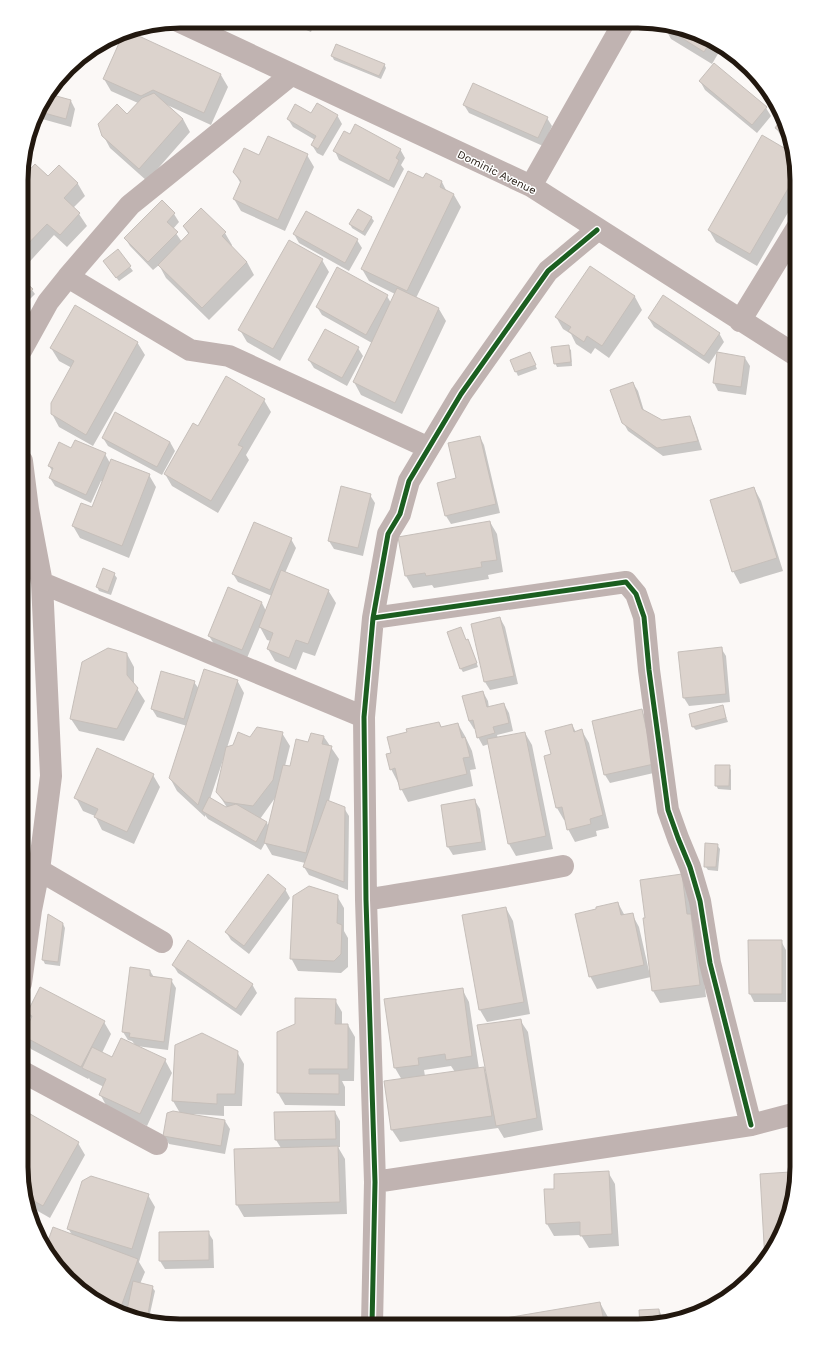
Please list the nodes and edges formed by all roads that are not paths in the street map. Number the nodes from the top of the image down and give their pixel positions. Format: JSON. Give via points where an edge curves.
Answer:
{"nodes":[{"id":1,"x":193,"y":28,"type":"edge"},
{"id":2,"x":621,"y":28,"type":"edge"},
{"id":3,"x":290,"y":74,"type":"junction"},
{"id":4,"x":531,"y":186,"type":"junction"},
{"id":5,"x":597,"y":230,"type":"junction"},
{"id":6,"x":790,"y":239,"type":"edge"},
{"id":7,"x":68,"y":277,"type":"junction"},
{"id":8,"x":48,"y":302,"type":"junction"},
{"id":9,"x":28,"y":311,"type":"edge"},
{"id":10,"x":740,"y":321,"type":"junction"},
{"id":11,"x":28,"y":338,"type":"edge"},
{"id":12,"x":790,"y":352,"type":"edge"},
{"id":13,"x":429,"y":448,"type":"junction"},
{"id":14,"x":28,"y":509,"type":"edge"},
{"id":15,"x":42,"y":583,"type":"junction"},
{"id":16,"x":373,"y":618,"type":"junction"},
{"id":17,"x":364,"y":717,"type":"junction"},
{"id":18,"x":563,"y":866,"type":"dead end"},
{"id":19,"x":39,"y":870,"type":"junction"},
{"id":20,"x":366,"y":900,"type":"junction"},
{"id":21,"x":28,"y":932,"type":"edge"},
{"id":22,"x":162,"y":942,"type":"dead end"},
{"id":23,"x":28,"y":1075,"type":"edge"},
{"id":24,"x":790,"y":1115,"type":"edge"},
{"id":25,"x":751,"y":1125,"type":"junction"},
{"id":26,"x":157,"y":1144,"type":"dead end"},
{"id":27,"x":375,"y":1182,"type":"junction"},
{"id":28,"x":372,"y":1319,"type":"edge"}],
"edges":[{"from":1,"to":3,"type":"street","name":"Dominic Avenue"},
{"from":2,"to":4,"type":"street"},
{"from":3,"to":4,"type":"street","name":"Dominic Avenue"},
{"from":3,"to":7,"type":"street","via":[[130,205]]},
{"from":4,"to":5,"type":"street","name":"Dominic Avenue"},
{"from":5,"to":10,"type":"street","name":"Dominic Avenue"},
{"from":5,"to":13,"type":"street","via":[[548,271],[461,394]]},
{"from":6,"to":10,"type":"street"},
{"from":7,"to":8,"type":"street"},
{"from":7,"to":13,"type":"street","via":[[190,350],[230,356]]},
{"from":8,"to":9,"type":"street"},
{"from":8,"to":11,"type":"street"},
{"from":10,"to":12,"type":"street","name":"Dominic Avenue"},
{"from":13,"to":16,"type":"street","via":[[409,481],[400,514],[388,534]]},
{"from":14,"to":15,"type":"street"},
{"from":15,"to":17,"type":"street"},
{"from":15,"to":19,"type":"street","via":[[51,776]]},
{"from":16,"to":17,"type":"street"},
{"from":16,"to":25,"type":"street","via":[[626,582],[636,594],[644,617],[668,810],[700,901],[710,963]]},
{"from":17,"to":20,"type":"street"},
{"from":18,"to":20,"type":"street"},
{"from":19,"to":21,"type":"street"},
{"from":19,"to":22,"type":"street"},
{"from":20,"to":27,"type":"street"},
{"from":23,"to":26,"type":"street"},
{"from":24,"to":25,"type":"street"},
{"from":25,"to":27,"type":"street"},
{"from":27,"to":28,"type":"street"}]}
